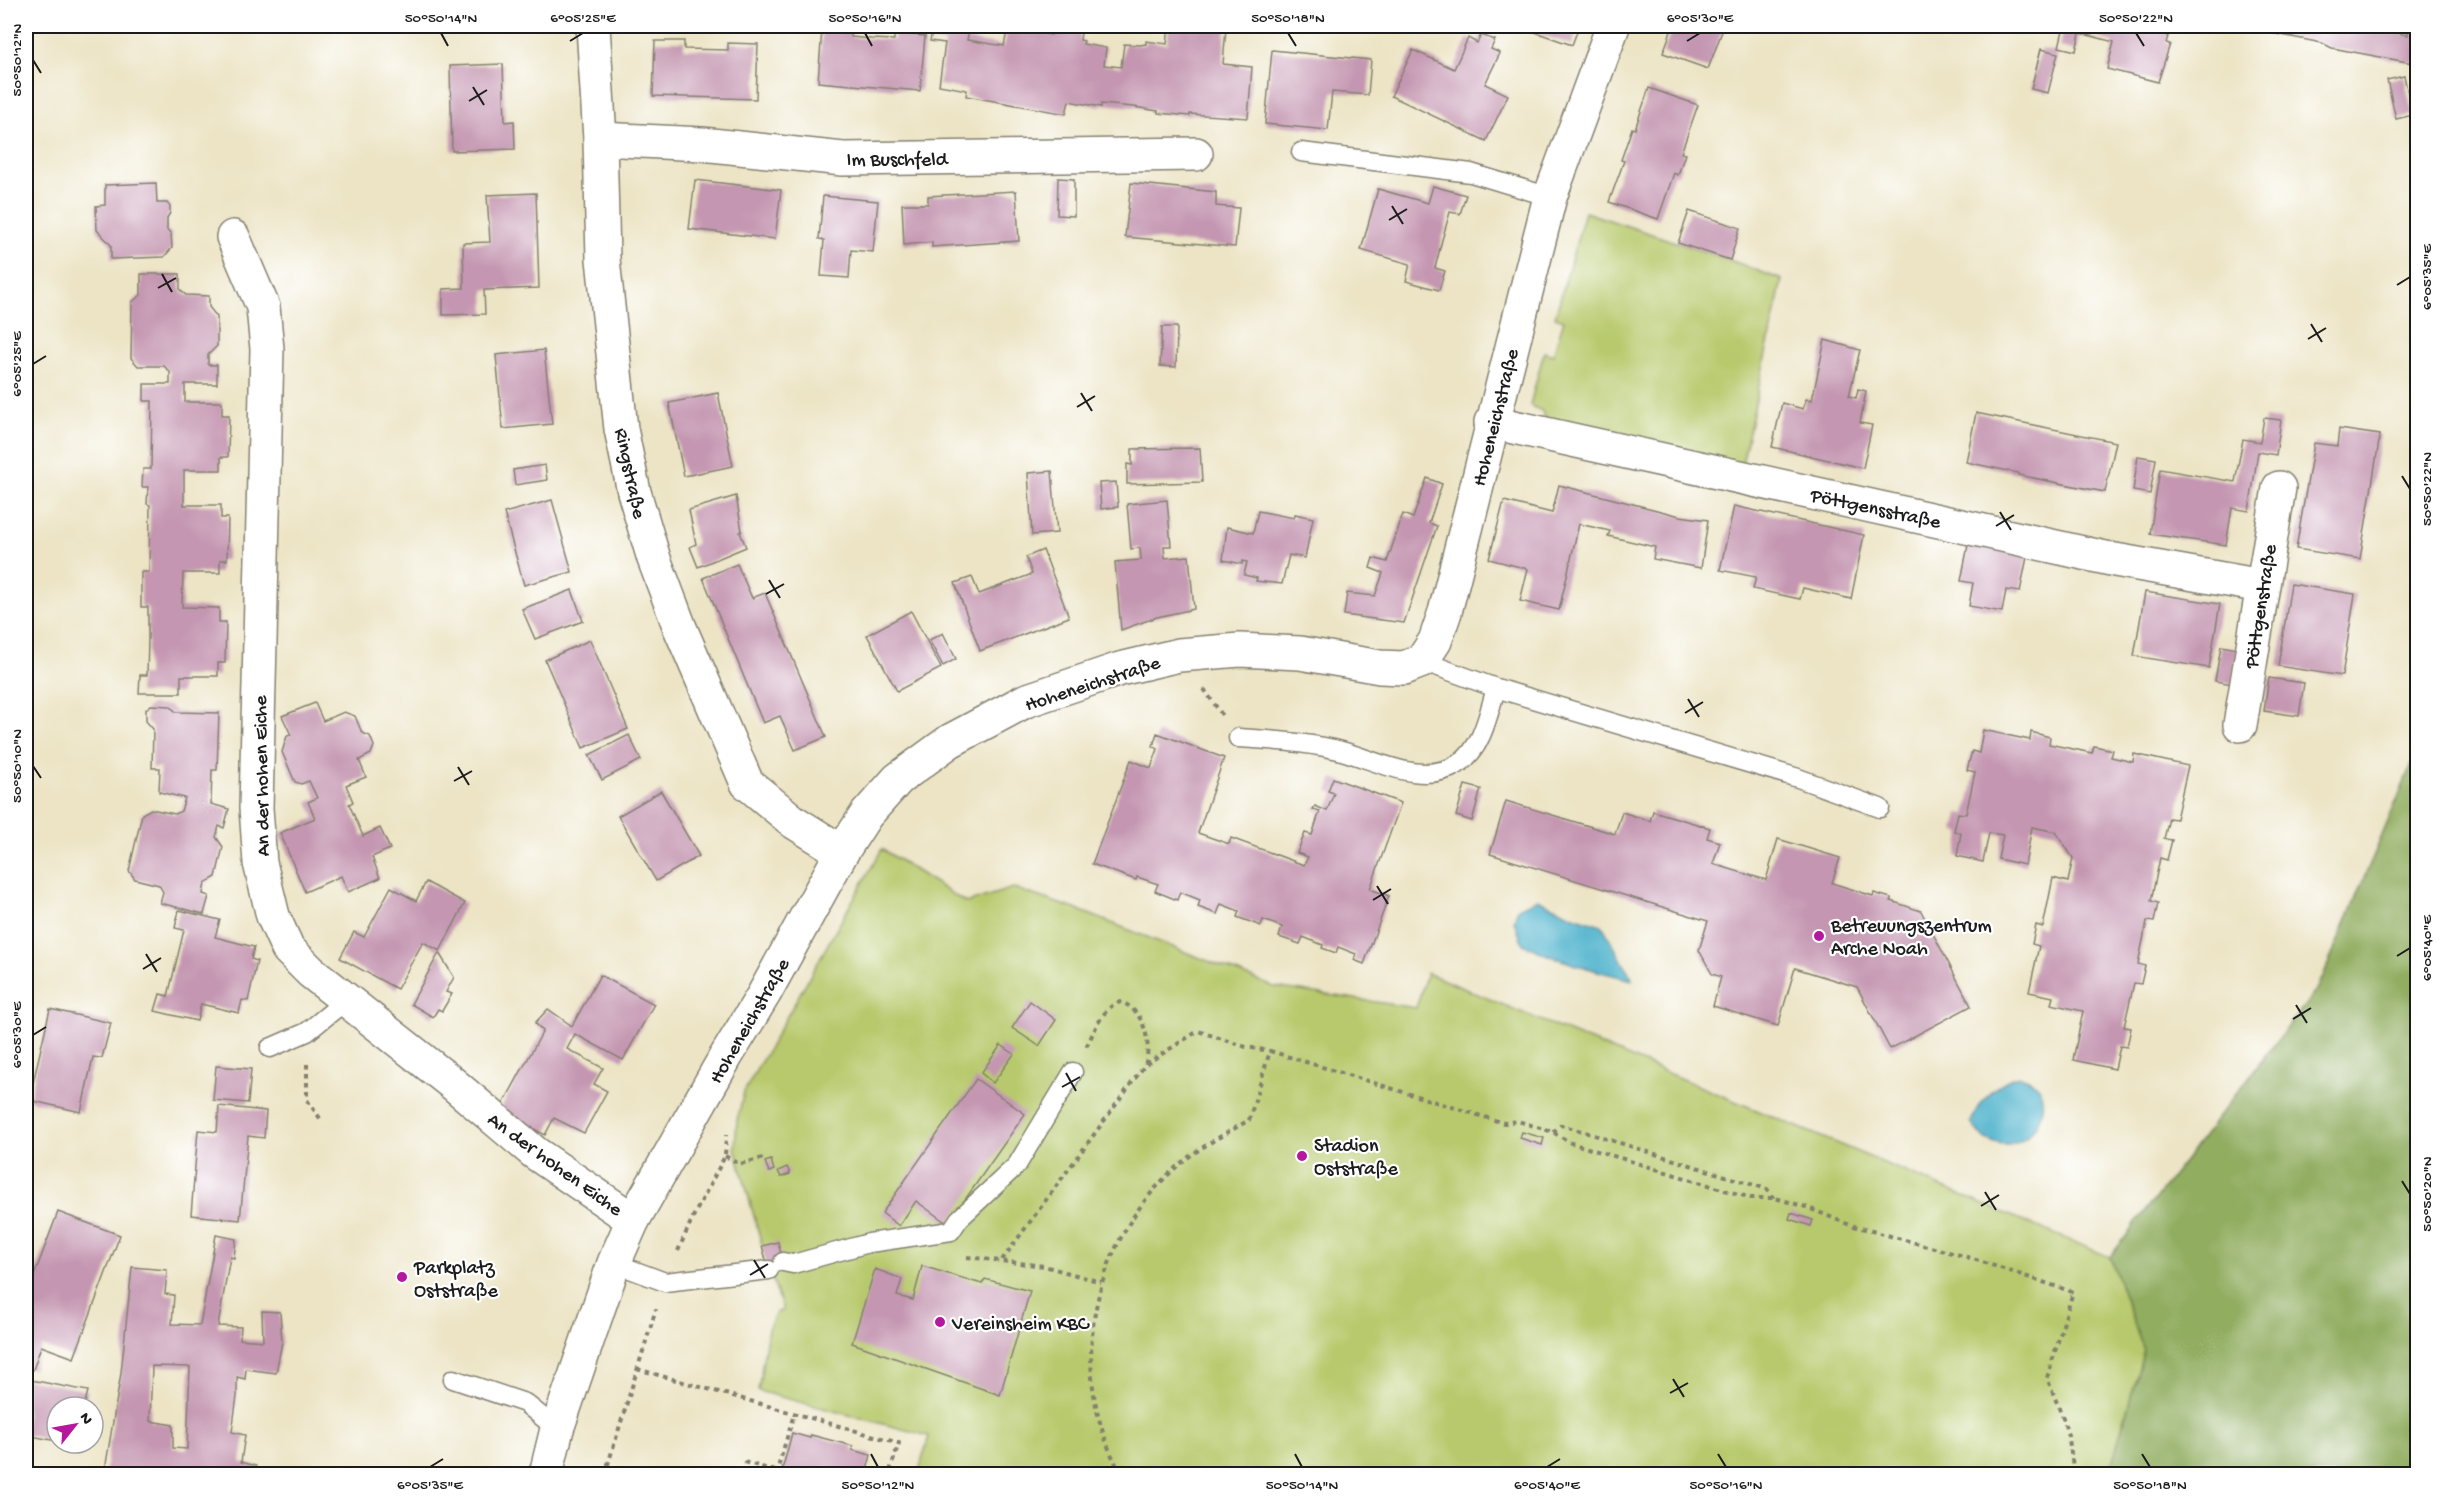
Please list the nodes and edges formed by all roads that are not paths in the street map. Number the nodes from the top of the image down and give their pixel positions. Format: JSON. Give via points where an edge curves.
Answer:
{"nodes":[{"id":1,"x":593,"y":26,"type":"edge"},
{"id":2,"x":1613,"y":26,"type":"edge"},
{"id":3,"x":600,"y":139,"type":"junction"},
{"id":4,"x":1301,"y":152,"type":"dead end"},
{"id":5,"x":1196,"y":154,"type":"dead end"},
{"id":6,"x":1550,"y":197,"type":"junction"},
{"id":7,"x":233,"y":237,"type":"dead end"},
{"id":8,"x":1491,"y":422,"type":"junction"},
{"id":9,"x":2279,"y":488,"type":"dead end"},
{"id":10,"x":2262,"y":585,"type":"junction"},
{"id":11,"x":1422,"y":661,"type":"junction"},
{"id":12,"x":1496,"y":688,"type":"junction"},
{"id":13,"x":2240,"y":725,"type":"dead end"},
{"id":14,"x":1238,"y":738,"type":"road end"},
{"id":15,"x":1880,"y":808,"type":"dead end"},
{"id":16,"x":842,"y":852,"type":"junction"},
{"id":17,"x":345,"y":1001,"type":"junction"},
{"id":18,"x":270,"y":1048,"type":"dead end"},
{"id":19,"x":1073,"y":1072,"type":"road end"},
{"id":20,"x":633,"y":1220,"type":"junction"},
{"id":21,"x":614,"y":1263,"type":"junction"},
{"id":22,"x":453,"y":1378,"type":"dead end"},
{"id":23,"x":557,"y":1429,"type":"junction"},
{"id":24,"x":546,"y":1474,"type":"edge"}],
"edges":[{"from":1,"to":3,"type":"street","name":"Ringstraße"},
{"from":2,"to":6,"type":"street","name":"Hoheneichstraße"},
{"from":3,"to":5,"type":"street","name":"Im Buschfeld","via":[[702,144],[843,159]]},
{"from":3,"to":16,"type":"street","name":"Ringstraße","via":[[603,259],[621,429],[654,559],[747,783],[794,822]]},
{"from":4,"to":6,"type":"lane","via":[[1471,173]]},
{"from":6,"to":8,"type":"street","name":"Hoheneichstraße"},
{"from":7,"to":17,"type":"street","name":"An der hohen Eiche","via":[[263,307],[267,349],[256,808],[260,863],[273,916],[288,949]]},
{"from":8,"to":10,"type":"street","name":"Pöttgensstraße","via":[[2115,560]]},
{"from":8,"to":11,"type":"street","name":"Hoheneichstraße","via":[[1445,612],[1435,641]]},
{"from":9,"to":10,"type":"street","name":"Pöttgenstraße"},
{"from":10,"to":13,"type":"street","name":"Pöttgenstraße"},
{"from":11,"to":12,"type":"lane"},
{"from":11,"to":16,"type":"street","name":"Hoheneichstraße","via":[[1404,668],[1380,667],[1300,652],[1239,650],[1179,655],[1120,669],[1025,701],[950,741],[898,779],[866,815]]},
{"from":12,"to":14,"type":"lane","via":[[1474,749],[1458,765],[1432,773],[1406,771],[1335,749]]},
{"from":12,"to":15,"type":"lane","via":[[1798,778]]},
{"from":16,"to":20,"type":"street","name":"Hoheneichstraße","via":[[765,994]]},
{"from":17,"to":18,"type":"lane","via":[[307,1032]]},
{"from":17,"to":20,"type":"street","name":"An der hohen Eiche","via":[[535,1153]]},
{"from":19,"to":21,"type":"lane","via":[[1017,1165],[951,1231],[869,1243],[792,1264],[665,1282]]},
{"from":20,"to":21,"type":"street","name":"Hoheneichstraße"},
{"from":21,"to":23,"type":"street","name":"Hoheneichstraße"},
{"from":22,"to":23,"type":"lane","via":[[525,1403]]},
{"from":23,"to":24,"type":"street","name":"Hoheneichstraße"}]}
